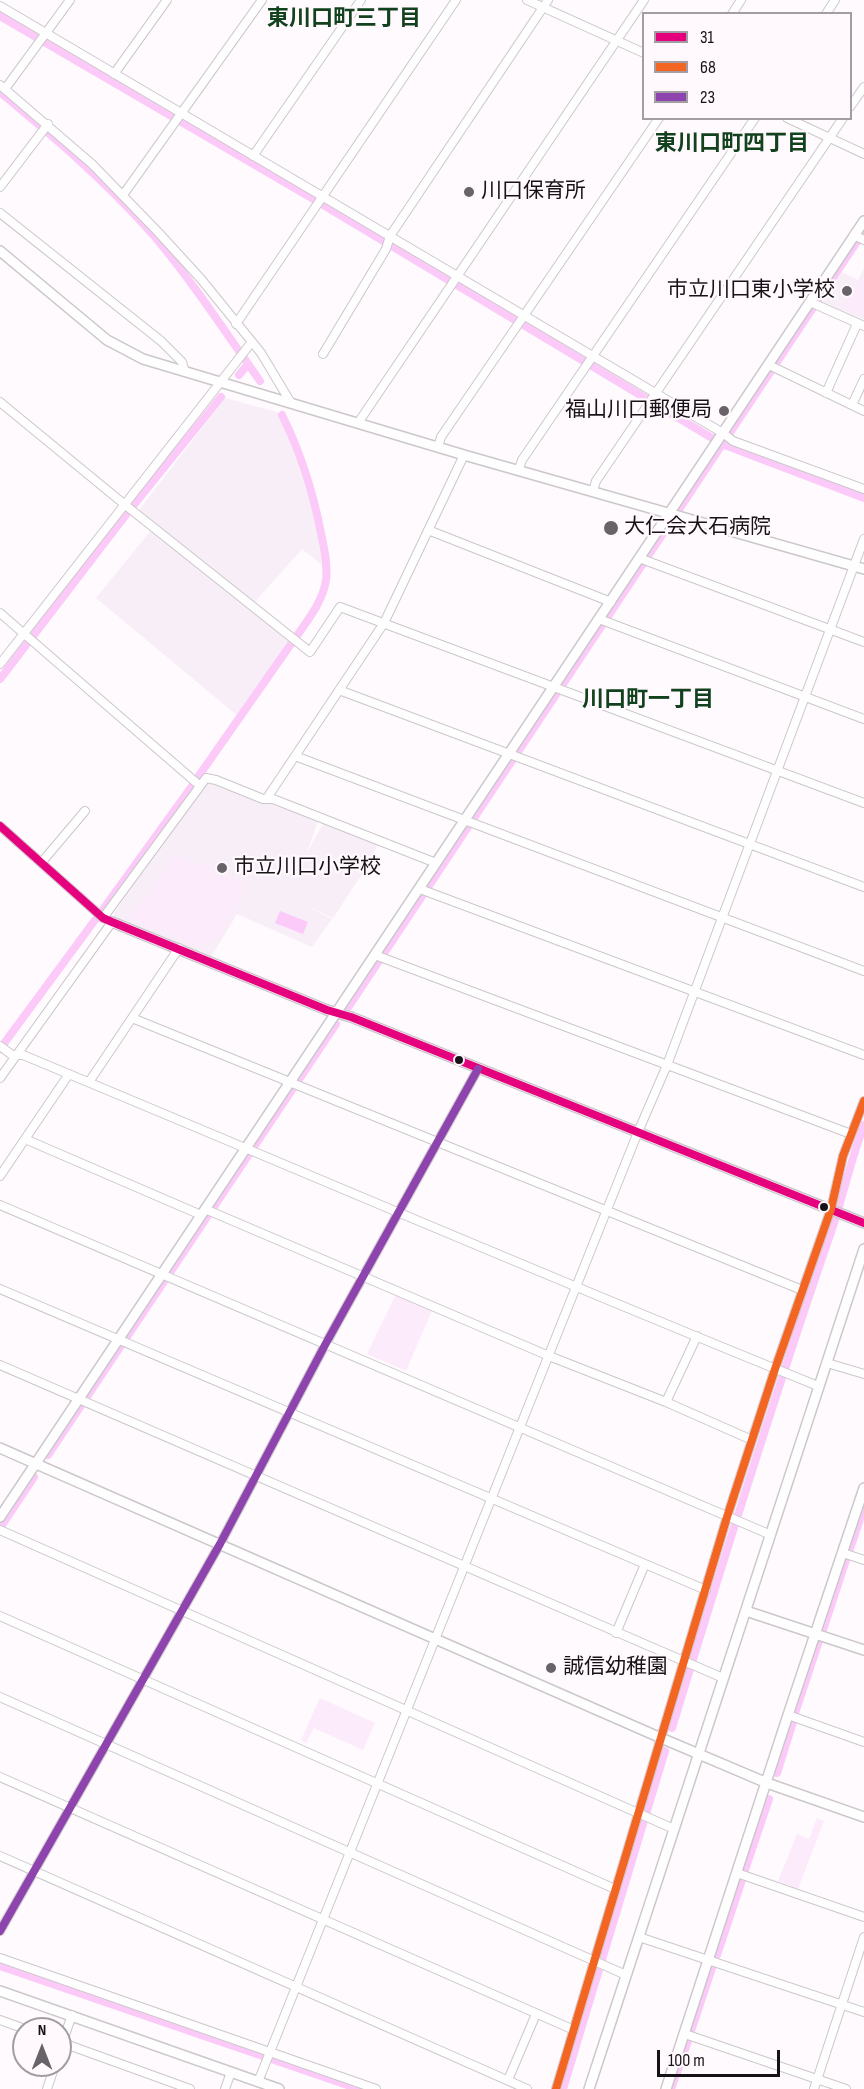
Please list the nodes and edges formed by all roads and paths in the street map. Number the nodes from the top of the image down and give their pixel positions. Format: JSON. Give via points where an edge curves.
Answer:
{"nodes":[{"id":1,"x":70,"y":0,"type":"edge"},
{"id":2,"x":167,"y":0,"type":"edge"},
{"id":3,"x":262,"y":0,"type":"edge"},
{"id":4,"x":361,"y":0,"type":"edge"},
{"id":5,"x":456,"y":0,"type":"edge"},
{"id":6,"x":527,"y":0,"type":"edge"},
{"id":7,"x":644,"y":0,"type":"edge"},
{"id":8,"x":546,"y":4,"type":"edge"},
{"id":9,"x":0,"y":6,"type":"edge"},
{"id":10,"x":43,"y":37,"type":"junction"},
{"id":11,"x":616,"y":40,"type":"junction"},
{"id":12,"x":642,"y":52,"type":"edge"},
{"id":13,"x":114,"y":74,"type":"junction"},
{"id":14,"x":3,"y":87,"type":"edge"},
{"id":15,"x":864,"y":87,"type":"edge"},
{"id":16,"x":852,"y":104,"type":"edge"},
{"id":17,"x":178,"y":117,"type":"junction"},
{"id":18,"x":658,"y":120,"type":"edge"},
{"id":19,"x":754,"y":120,"type":"edge"},
{"id":20,"x":791,"y":120,"type":"edge"},
{"id":21,"x":842,"y":120,"type":"edge"},
{"id":22,"x":45,"y":127,"type":"junction"},
{"id":23,"x":830,"y":138,"type":"junction"},
{"id":24,"x":864,"y":154,"type":"edge"},
{"id":25,"x":253,"y":156,"type":"junction"},
{"id":26,"x":0,"y":187,"type":"edge"},
{"id":27,"x":123,"y":195,"type":"junction"},
{"id":28,"x":319,"y":201,"type":"junction"},
{"id":29,"x":0,"y":213,"type":"edge"},
{"id":30,"x":864,"y":221,"type":"edge"},
{"id":31,"x":854,"y":235,"type":"junction"},
{"id":32,"x":389,"y":238,"type":"junction"},
{"id":33,"x":864,"y":240,"type":"edge"},
{"id":34,"x":0,"y":251,"type":"edge"},
{"id":35,"x":455,"y":276,"type":"junction"},
{"id":36,"x":810,"y":302,"type":"junction"},
{"id":37,"x":524,"y":316,"type":"junction"},
{"id":38,"x":236,"y":324,"type":"junction"},
{"id":39,"x":861,"y":325,"type":"edge"},
{"id":40,"x":251,"y":343,"type":"junction"},
{"id":41,"x":323,"y":354,"type":"dead end"},
{"id":42,"x":592,"y":357,"type":"junction"},
{"id":43,"x":769,"y":365,"type":"junction"},
{"id":44,"x":185,"y":372,"type":"junction"},
{"id":45,"x":864,"y":379,"type":"edge"},
{"id":46,"x":219,"y":383,"type":"junction"},
{"id":47,"x":826,"y":393,"type":"junction"},
{"id":48,"x":656,"y":395,"type":"junction"},
{"id":49,"x":0,"y":402,"type":"edge"},
{"id":50,"x":291,"y":403,"type":"junction"},
{"id":51,"x":852,"y":405,"type":"junction"},
{"id":52,"x":864,"y":411,"type":"edge"},
{"id":53,"x":358,"y":423,"type":"junction"},
{"id":54,"x":720,"y":437,"type":"junction"},
{"id":55,"x":438,"y":447,"type":"junction"},
{"id":56,"x":464,"y":454,"type":"junction"},
{"id":57,"x":519,"y":469,"type":"junction"},
{"id":58,"x":864,"y":489,"type":"edge"},
{"id":59,"x":592,"y":491,"type":"junction"},
{"id":60,"x":128,"y":508,"type":"junction"},
{"id":61,"x":669,"y":513,"type":"junction"},
{"id":62,"x":428,"y":530,"type":"junction"},
{"id":63,"x":864,"y":539,"type":"edge"},
{"id":64,"x":639,"y":558,"type":"junction"},
{"id":65,"x":859,"y":567,"type":"edge"},
{"id":66,"x":611,"y":602,"type":"junction"},
{"id":67,"x":0,"y":613,"type":"edge"},
{"id":68,"x":599,"y":619,"type":"junction"},
{"id":69,"x":384,"y":623,"type":"junction"},
{"id":70,"x":830,"y":630,"type":"junction"},
{"id":71,"x":28,"y":637,"type":"junction"},
{"id":72,"x":864,"y":642,"type":"edge"},
{"id":73,"x":0,"y":664,"type":"edge"},
{"id":74,"x":554,"y":686,"type":"junction"},
{"id":75,"x":339,"y":690,"type":"junction"},
{"id":76,"x":805,"y":697,"type":"junction"},
{"id":77,"x":864,"y":719,"type":"edge"},
{"id":78,"x":509,"y":753,"type":"junction"},
{"id":79,"x":295,"y":756,"type":"junction"},
{"id":80,"x":778,"y":770,"type":"junction"},
{"id":81,"x":199,"y":785,"type":"junction"},
{"id":82,"x":267,"y":798,"type":"junction"},
{"id":83,"x":864,"y":803,"type":"edge"},
{"id":84,"x":85,"y":811,"type":"dead end"},
{"id":85,"x":464,"y":821,"type":"junction"},
{"id":86,"x":0,"y":826,"type":"edge"},
{"id":87,"x":750,"y":844,"type":"junction"},
{"id":88,"x":41,"y":863,"type":"junction"},
{"id":89,"x":436,"y":863,"type":"junction"},
{"id":90,"x":864,"y":887,"type":"edge"},
{"id":91,"x":420,"y":889,"type":"junction"},
{"id":92,"x":722,"y":918,"type":"junction"},
{"id":93,"x":108,"y":920,"type":"junction"},
{"id":94,"x":178,"y":948,"type":"junction"},
{"id":95,"x":375,"y":954,"type":"junction"},
{"id":96,"x":864,"y":971,"type":"edge"},
{"id":97,"x":694,"y":992,"type":"junction"},
{"id":98,"x":336,"y":1012,"type":"junction"},
{"id":99,"x":132,"y":1018,"type":"junction"},
{"id":100,"x":1,"y":1047,"type":"edge"},
{"id":101,"x":17,"y":1055,"type":"junction"},
{"id":102,"x":864,"y":1055,"type":"edge"},
{"id":103,"x":667,"y":1065,"type":"junction"},
{"id":104,"x":478,"y":1069,"type":"junction"},
{"id":105,"x":69,"y":1074,"type":"junction"},
{"id":106,"x":0,"y":1078,"type":"edge"},
{"id":107,"x":89,"y":1082,"type":"junction"},
{"id":108,"x":290,"y":1082,"type":"junction"},
{"id":109,"x":864,"y":1101,"type":"edge"},
{"id":110,"x":638,"y":1131,"type":"junction"},
{"id":111,"x":851,"y":1134,"type":"junction"},
{"id":112,"x":25,"y":1139,"type":"junction"},
{"id":113,"x":437,"y":1141,"type":"junction"},
{"id":114,"x":245,"y":1148,"type":"junction"},
{"id":115,"x":0,"y":1176,"type":"edge"},
{"id":116,"x":0,"y":1205,"type":"edge"},
{"id":117,"x":607,"y":1211,"type":"junction"},
{"id":118,"x":203,"y":1212,"type":"junction"},
{"id":119,"x":399,"y":1213,"type":"junction"},
{"id":120,"x":837,"y":1213,"type":"junction"},
{"id":121,"x":864,"y":1223,"type":"edge"},
{"id":122,"x":864,"y":1249,"type":"edge"},
{"id":123,"x":162,"y":1274,"type":"junction"},
{"id":124,"x":362,"y":1277,"type":"junction"},
{"id":125,"x":577,"y":1286,"type":"junction"},
{"id":126,"x":0,"y":1289,"type":"edge"},
{"id":127,"x":802,"y":1290,"type":"junction"},
{"id":128,"x":697,"y":1336,"type":"junction"},
{"id":129,"x":117,"y":1340,"type":"junction"},
{"id":130,"x":325,"y":1345,"type":"junction"},
{"id":131,"x":549,"y":1356,"type":"junction"},
{"id":132,"x":827,"y":1363,"type":"junction"},
{"id":133,"x":0,"y":1365,"type":"edge"},
{"id":134,"x":775,"y":1369,"type":"junction"},
{"id":135,"x":864,"y":1374,"type":"edge"},
{"id":136,"x":818,"y":1386,"type":"junction"},
{"id":137,"x":79,"y":1399,"type":"junction"},
{"id":138,"x":666,"y":1402,"type":"junction"},
{"id":139,"x":290,"y":1413,"type":"junction"},
{"id":140,"x":520,"y":1428,"type":"junction"},
{"id":141,"x":752,"y":1440,"type":"junction"},
{"id":142,"x":0,"y":1448,"type":"edge"},
{"id":143,"x":36,"y":1463,"type":"junction"},
{"id":144,"x":256,"y":1476,"type":"junction"},
{"id":145,"x":864,"y":1488,"type":"edge"},
{"id":146,"x":492,"y":1498,"type":"junction"},
{"id":147,"x":0,"y":1517,"type":"edge"},
{"id":148,"x":727,"y":1517,"type":"junction"},
{"id":149,"x":0,"y":1530,"type":"edge"},
{"id":150,"x":771,"y":1535,"type":"junction"},
{"id":151,"x":220,"y":1544,"type":"junction"},
{"id":152,"x":843,"y":1553,"type":"junction"},
{"id":153,"x":864,"y":1560,"type":"edge"},
{"id":154,"x":645,"y":1564,"type":"junction"},
{"id":155,"x":465,"y":1567,"type":"junction"},
{"id":156,"x":706,"y":1590,"type":"junction"},
{"id":157,"x":181,"y":1611,"type":"junction"},
{"id":158,"x":746,"y":1611,"type":"junction"},
{"id":159,"x":0,"y":1616,"type":"edge"},
{"id":160,"x":616,"y":1633,"type":"junction"},
{"id":161,"x":815,"y":1633,"type":"junction"},
{"id":162,"x":435,"y":1639,"type":"junction"},
{"id":163,"x":864,"y":1650,"type":"edge"},
{"id":164,"x":685,"y":1662,"type":"junction"},
{"id":165,"x":723,"y":1678,"type":"junction"},
{"id":166,"x":143,"y":1680,"type":"junction"},
{"id":167,"x":0,"y":1697,"type":"edge"},
{"id":168,"x":406,"y":1708,"type":"junction"},
{"id":169,"x":788,"y":1715,"type":"junction"},
{"id":170,"x":661,"y":1738,"type":"junction"},
{"id":171,"x":864,"y":1742,"type":"edge"},
{"id":172,"x":106,"y":1745,"type":"junction"},
{"id":173,"x":699,"y":1753,"type":"junction"},
{"id":174,"x":0,"y":1777,"type":"edge"},
{"id":175,"x":767,"y":1784,"type":"junction"},
{"id":176,"x":378,"y":1785,"type":"junction"},
{"id":177,"x":71,"y":1809,"type":"junction"},
{"id":178,"x":639,"y":1814,"type":"junction"},
{"id":179,"x":864,"y":1817,"type":"edge"},
{"id":180,"x":675,"y":1829,"type":"junction"},
{"id":181,"x":350,"y":1854,"type":"junction"},
{"id":182,"x":0,"y":1856,"type":"edge"},
{"id":183,"x":34,"y":1870,"type":"junction"},
{"id":184,"x":737,"y":1873,"type":"junction"},
{"id":185,"x":615,"y":1889,"type":"junction"},
{"id":186,"x":864,"y":1917,"type":"edge"},
{"id":187,"x":322,"y":1919,"type":"junction"},
{"id":188,"x":3,"y":1921,"type":"edge"},
{"id":189,"x":0,"y":1931,"type":"edge"},
{"id":190,"x":639,"y":1937,"type":"junction"},
{"id":191,"x":864,"y":1938,"type":"edge"},
{"id":192,"x":0,"y":1958,"type":"edge"},
{"id":193,"x":709,"y":1960,"type":"junction"},
{"id":194,"x":594,"y":1961,"type":"junction"},
{"id":195,"x":626,"y":1975,"type":"junction"},
{"id":196,"x":296,"y":1987,"type":"junction"},
{"id":197,"x":0,"y":1991,"type":"edge"},
{"id":198,"x":842,"y":2005,"type":"junction"},
{"id":199,"x":864,"y":2012,"type":"edge"},
{"id":200,"x":536,"y":2014,"type":"junction"},
{"id":201,"x":72,"y":2015,"type":"joint"},
{"id":202,"x":574,"y":2030,"type":"junction"},
{"id":203,"x":685,"y":2034,"type":"junction"},
{"id":204,"x":72,"y":2048,"type":"edge"},
{"id":205,"x":270,"y":2052,"type":"junction"},
{"id":206,"x":231,"y":2072,"type":"junction"},
{"id":207,"x":817,"y":2079,"type":"junction"},
{"id":208,"x":508,"y":2080,"type":"junction"},
{"id":209,"x":258,"y":2082,"type":"junction"},
{"id":210,"x":190,"y":2089,"type":"edge"},
{"id":211,"x":225,"y":2089,"type":"edge"},
{"id":212,"x":279,"y":2089,"type":"edge"},
{"id":213,"x":376,"y":2089,"type":"edge"},
{"id":214,"x":527,"y":2089,"type":"edge"},
{"id":215,"x":556,"y":2089,"type":"edge"},
{"id":216,"x":589,"y":2089,"type":"edge"},
{"id":217,"x":666,"y":2089,"type":"edge"},
{"id":218,"x":814,"y":2089,"type":"edge"},
{"id":219,"x":846,"y":2089,"type":"edge"}],
"edges":[{"from":1,"to":10,"type":"street"},
{"from":2,"to":13,"type":"street"},
{"from":3,"to":17,"type":"street"},
{"from":4,"to":25,"type":"street"},
{"from":5,"to":28,"type":"street"},
{"from":6,"to":8,"type":"street"},
{"from":7,"to":11,"type":"street"},
{"from":8,"to":11,"type":"street"},
{"from":8,"to":32,"type":"street"},
{"from":9,"to":10,"type":"street"},
{"from":10,"to":13,"type":"street"},
{"from":10,"to":14,"type":"street"},
{"from":11,"to":12,"type":"street"},
{"from":11,"to":35,"type":"street"},
{"from":13,"to":17,"type":"street"},
{"from":14,"to":22,"type":"street"},
{"from":15,"to":16,"type":"street"},
{"from":17,"to":25,"type":"street"},
{"from":17,"to":27,"type":"street"},
{"from":18,"to":37,"type":"street"},
{"from":19,"to":42,"type":"street"},
{"from":20,"to":23,"type":"street"},
{"from":21,"to":23,"type":"street"},
{"from":22,"to":26,"type":"street"},
{"from":22,"to":27,"type":"street"},
{"from":23,"to":24,"type":"street"},
{"from":23,"to":48,"type":"street"},
{"from":25,"to":28,"type":"street"},
{"from":27,"to":38,"type":"street","via":[[201,279]]},
{"from":28,"to":32,"type":"street"},
{"from":28,"to":38,"type":"street"},
{"from":29,"to":44,"type":"street","via":[[161,341],[182,362]]},
{"from":30,"to":31,"type":"street"},
{"from":31,"to":33,"type":"street"},
{"from":31,"to":36,"type":"street"},
{"from":32,"to":35,"type":"street"},
{"from":32,"to":41,"type":"street"},
{"from":34,"to":44,"type":"street","via":[[106,340],[143,359]]},
{"from":35,"to":37,"type":"street"},
{"from":35,"to":53,"type":"street"},
{"from":36,"to":39,"type":"street"},
{"from":36,"to":43,"type":"street"},
{"from":37,"to":42,"type":"street"},
{"from":37,"to":55,"type":"street"},
{"from":38,"to":40,"type":"street"},
{"from":39,"to":47,"type":"street"},
{"from":40,"to":46,"type":"street"},
{"from":40,"to":50,"type":"street"},
{"from":42,"to":48,"type":"street"},
{"from":42,"to":57,"type":"street"},
{"from":43,"to":47,"type":"street"},
{"from":43,"to":54,"type":"street"},
{"from":44,"to":46,"type":"street"},
{"from":45,"to":51,"type":"street"},
{"from":46,"to":50,"type":"street"},
{"from":46,"to":60,"type":"street"},
{"from":47,"to":51,"type":"street"},
{"from":48,"to":54,"type":"street"},
{"from":48,"to":59,"type":"street"},
{"from":49,"to":60,"type":"street"},
{"from":50,"to":53,"type":"street"},
{"from":51,"to":52,"type":"street"},
{"from":53,"to":55,"type":"street"},
{"from":54,"to":58,"type":"street"},
{"from":54,"to":61,"type":"street"},
{"from":55,"to":56,"type":"street"},
{"from":56,"to":57,"type":"street"},
{"from":56,"to":62,"type":"street"},
{"from":57,"to":59,"type":"street"},
{"from":59,"to":61,"type":"street"},
{"from":60,"to":69,"type":"street","via":[[310,652],[340,607]]},
{"from":60,"to":71,"type":"street"},
{"from":61,"to":64,"type":"street"},
{"from":61,"to":65,"type":"street"},
{"from":62,"to":66,"type":"street"},
{"from":62,"to":69,"type":"street"},
{"from":63,"to":65,"type":"street"},
{"from":64,"to":66,"type":"street"},
{"from":64,"to":70,"type":"street"},
{"from":65,"to":70,"type":"street"},
{"from":66,"to":68,"type":"street"},
{"from":67,"to":71,"type":"street"},
{"from":68,"to":74,"type":"street"},
{"from":68,"to":76,"type":"street"},
{"from":69,"to":74,"type":"street"},
{"from":69,"to":75,"type":"street"},
{"from":70,"to":72,"type":"street"},
{"from":70,"to":76,"type":"street"},
{"from":71,"to":73,"type":"street"},
{"from":71,"to":81,"type":"street"},
{"from":74,"to":78,"type":"street"},
{"from":74,"to":80,"type":"street"},
{"from":75,"to":78,"type":"street"},
{"from":75,"to":79,"type":"street"},
{"from":76,"to":77,"type":"street"},
{"from":76,"to":80,"type":"street"},
{"from":78,"to":85,"type":"street"},
{"from":78,"to":87,"type":"street"},
{"from":79,"to":82,"type":"street"},
{"from":79,"to":85,"type":"street"},
{"from":80,"to":83,"type":"street"},
{"from":80,"to":87,"type":"street"},
{"from":81,"to":82,"type":"street","via":[[209,778]]},
{"from":81,"to":93,"type":"street"},
{"from":82,"to":89,"type":"street"},
{"from":84,"to":88,"type":"street"},
{"from":85,"to":89,"type":"street"},
{"from":85,"to":92,"type":"street"},
{"from":86,"to":88,"type":"street"},
{"from":87,"to":90,"type":"street"},
{"from":87,"to":92,"type":"street"},
{"from":88,"to":93,"type":"street"},
{"from":89,"to":91,"type":"street"},
{"from":91,"to":95,"type":"street"},
{"from":91,"to":97,"type":"street"},
{"from":92,"to":96,"type":"street"},
{"from":92,"to":97,"type":"street"},
{"from":93,"to":94,"type":"street"},
{"from":93,"to":101,"type":"street"},
{"from":94,"to":98,"type":"street"},
{"from":94,"to":99,"type":"street"},
{"from":95,"to":98,"type":"street"},
{"from":95,"to":103,"type":"street"},
{"from":97,"to":102,"type":"street"},
{"from":97,"to":103,"type":"street"},
{"from":98,"to":104,"type":"street"},
{"from":98,"to":108,"type":"street"},
{"from":99,"to":107,"type":"street"},
{"from":99,"to":108,"type":"street"},
{"from":100,"to":101,"type":"street"},
{"from":101,"to":105,"type":"street"},
{"from":101,"to":106,"type":"street"},
{"from":103,"to":110,"type":"street"},
{"from":103,"to":111,"type":"street"},
{"from":104,"to":110,"type":"street"},
{"from":104,"to":113,"type":"street"},
{"from":105,"to":107,"type":"street"},
{"from":105,"to":112,"type":"street"},
{"from":107,"to":114,"type":"street"},
{"from":108,"to":113,"type":"street"},
{"from":108,"to":114,"type":"street"},
{"from":109,"to":111,"type":"street"},
{"from":110,"to":117,"type":"street"},
{"from":110,"to":120,"type":"street"},
{"from":111,"to":120,"type":"street","via":[[843,1156]]},
{"from":112,"to":115,"type":"street"},
{"from":112,"to":118,"type":"street"},
{"from":113,"to":117,"type":"street"},
{"from":113,"to":119,"type":"street"},
{"from":114,"to":118,"type":"street"},
{"from":114,"to":119,"type":"street"},
{"from":116,"to":123,"type":"street"},
{"from":117,"to":125,"type":"street"},
{"from":117,"to":127,"type":"street"},
{"from":118,"to":123,"type":"street"},
{"from":118,"to":124,"type":"street"},
{"from":119,"to":124,"type":"street"},
{"from":119,"to":125,"type":"street"},
{"from":120,"to":121,"type":"street"},
{"from":120,"to":127,"type":"street"},
{"from":122,"to":132,"type":"street"},
{"from":123,"to":129,"type":"street"},
{"from":123,"to":130,"type":"street"},
{"from":124,"to":130,"type":"street"},
{"from":124,"to":131,"type":"street"},
{"from":125,"to":128,"type":"street"},
{"from":125,"to":131,"type":"street"},
{"from":126,"to":129,"type":"street"},
{"from":127,"to":134,"type":"street"},
{"from":128,"to":134,"type":"street"},
{"from":128,"to":138,"type":"street"},
{"from":129,"to":137,"type":"street"},
{"from":129,"to":139,"type":"street"},
{"from":130,"to":139,"type":"street"},
{"from":130,"to":140,"type":"street"},
{"from":131,"to":138,"type":"street"},
{"from":131,"to":140,"type":"street"},
{"from":132,"to":135,"type":"street"},
{"from":132,"to":136,"type":"street"},
{"from":133,"to":137,"type":"street"},
{"from":134,"to":136,"type":"street"},
{"from":134,"to":141,"type":"street"},
{"from":136,"to":150,"type":"street"},
{"from":137,"to":143,"type":"street"},
{"from":137,"to":144,"type":"street"},
{"from":138,"to":141,"type":"street"},
{"from":139,"to":144,"type":"street"},
{"from":139,"to":146,"type":"street"},
{"from":140,"to":146,"type":"street"},
{"from":140,"to":148,"type":"street"},
{"from":141,"to":148,"type":"street"},
{"from":142,"to":143,"type":"street"},
{"from":143,"to":147,"type":"street"},
{"from":143,"to":151,"type":"street"},
{"from":144,"to":151,"type":"street"},
{"from":144,"to":155,"type":"street"},
{"from":145,"to":152,"type":"street"},
{"from":146,"to":154,"type":"street"},
{"from":146,"to":155,"type":"street"},
{"from":148,"to":150,"type":"street"},
{"from":148,"to":156,"type":"street"},
{"from":149,"to":157,"type":"street"},
{"from":150,"to":158,"type":"street"},
{"from":151,"to":157,"type":"street"},
{"from":151,"to":162,"type":"street"},
{"from":152,"to":153,"type":"street"},
{"from":152,"to":161,"type":"street"},
{"from":154,"to":156,"type":"street"},
{"from":154,"to":160,"type":"street"},
{"from":155,"to":160,"type":"street"},
{"from":155,"to":162,"type":"street"},
{"from":156,"to":164,"type":"street"},
{"from":157,"to":166,"type":"street"},
{"from":157,"to":168,"type":"street"},
{"from":158,"to":161,"type":"street"},
{"from":158,"to":165,"type":"street"},
{"from":159,"to":166,"type":"street"},
{"from":160,"to":164,"type":"street"},
{"from":161,"to":163,"type":"street"},
{"from":161,"to":169,"type":"street"},
{"from":162,"to":168,"type":"street"},
{"from":162,"to":170,"type":"street"},
{"from":164,"to":165,"type":"street"},
{"from":164,"to":170,"type":"street"},
{"from":165,"to":173,"type":"street"},
{"from":166,"to":172,"type":"street"},
{"from":166,"to":176,"type":"street"},
{"from":167,"to":172,"type":"street"},
{"from":168,"to":176,"type":"street"},
{"from":168,"to":178,"type":"street"},
{"from":169,"to":171,"type":"street"},
{"from":169,"to":175,"type":"street"},
{"from":170,"to":173,"type":"street"},
{"from":170,"to":178,"type":"street"},
{"from":172,"to":177,"type":"street"},
{"from":172,"to":181,"type":"street"},
{"from":173,"to":175,"type":"street"},
{"from":173,"to":180,"type":"street"},
{"from":174,"to":177,"type":"street"},
{"from":175,"to":179,"type":"street"},
{"from":175,"to":184,"type":"street"},
{"from":176,"to":181,"type":"street"},
{"from":176,"to":185,"type":"street"},
{"from":177,"to":183,"type":"street"},
{"from":177,"to":187,"type":"street"},
{"from":178,"to":180,"type":"street"},
{"from":178,"to":185,"type":"street"},
{"from":180,"to":190,"type":"street"},
{"from":181,"to":187,"type":"street"},
{"from":181,"to":194,"type":"street"},
{"from":182,"to":183,"type":"street"},
{"from":183,"to":188,"type":"street"},
{"from":183,"to":196,"type":"street"},
{"from":184,"to":186,"type":"street"},
{"from":184,"to":193,"type":"street"},
{"from":185,"to":194,"type":"street"},
{"from":187,"to":196,"type":"street"},
{"from":187,"to":200,"type":"street"},
{"from":188,"to":189,"type":"street"},
{"from":190,"to":193,"type":"street"},
{"from":190,"to":195,"type":"street"},
{"from":191,"to":198,"type":"street"},
{"from":192,"to":205,"type":"street"},
{"from":193,"to":198,"type":"street"},
{"from":193,"to":203,"type":"street"},
{"from":194,"to":195,"type":"street"},
{"from":194,"to":202,"type":"street"},
{"from":195,"to":216,"type":"street"},
{"from":196,"to":205,"type":"street"},
{"from":196,"to":208,"type":"street"},
{"from":197,"to":201,"type":"street"},
{"from":198,"to":199,"type":"street"},
{"from":198,"to":207,"type":"street"},
{"from":200,"to":202,"type":"street"},
{"from":200,"to":208,"type":"street"},
{"from":201,"to":206,"type":"street"},
{"from":202,"to":215,"type":"street"},
{"from":203,"to":207,"type":"street"},
{"from":203,"to":217,"type":"street"},
{"from":204,"to":210,"type":"street"},
{"from":205,"to":209,"type":"street"},
{"from":205,"to":213,"type":"street"},
{"from":206,"to":209,"type":"street"},
{"from":206,"to":211,"type":"street"},
{"from":207,"to":218,"type":"street"},
{"from":207,"to":219,"type":"street"},
{"from":208,"to":214,"type":"street"},
{"from":209,"to":212,"type":"street"}]}
